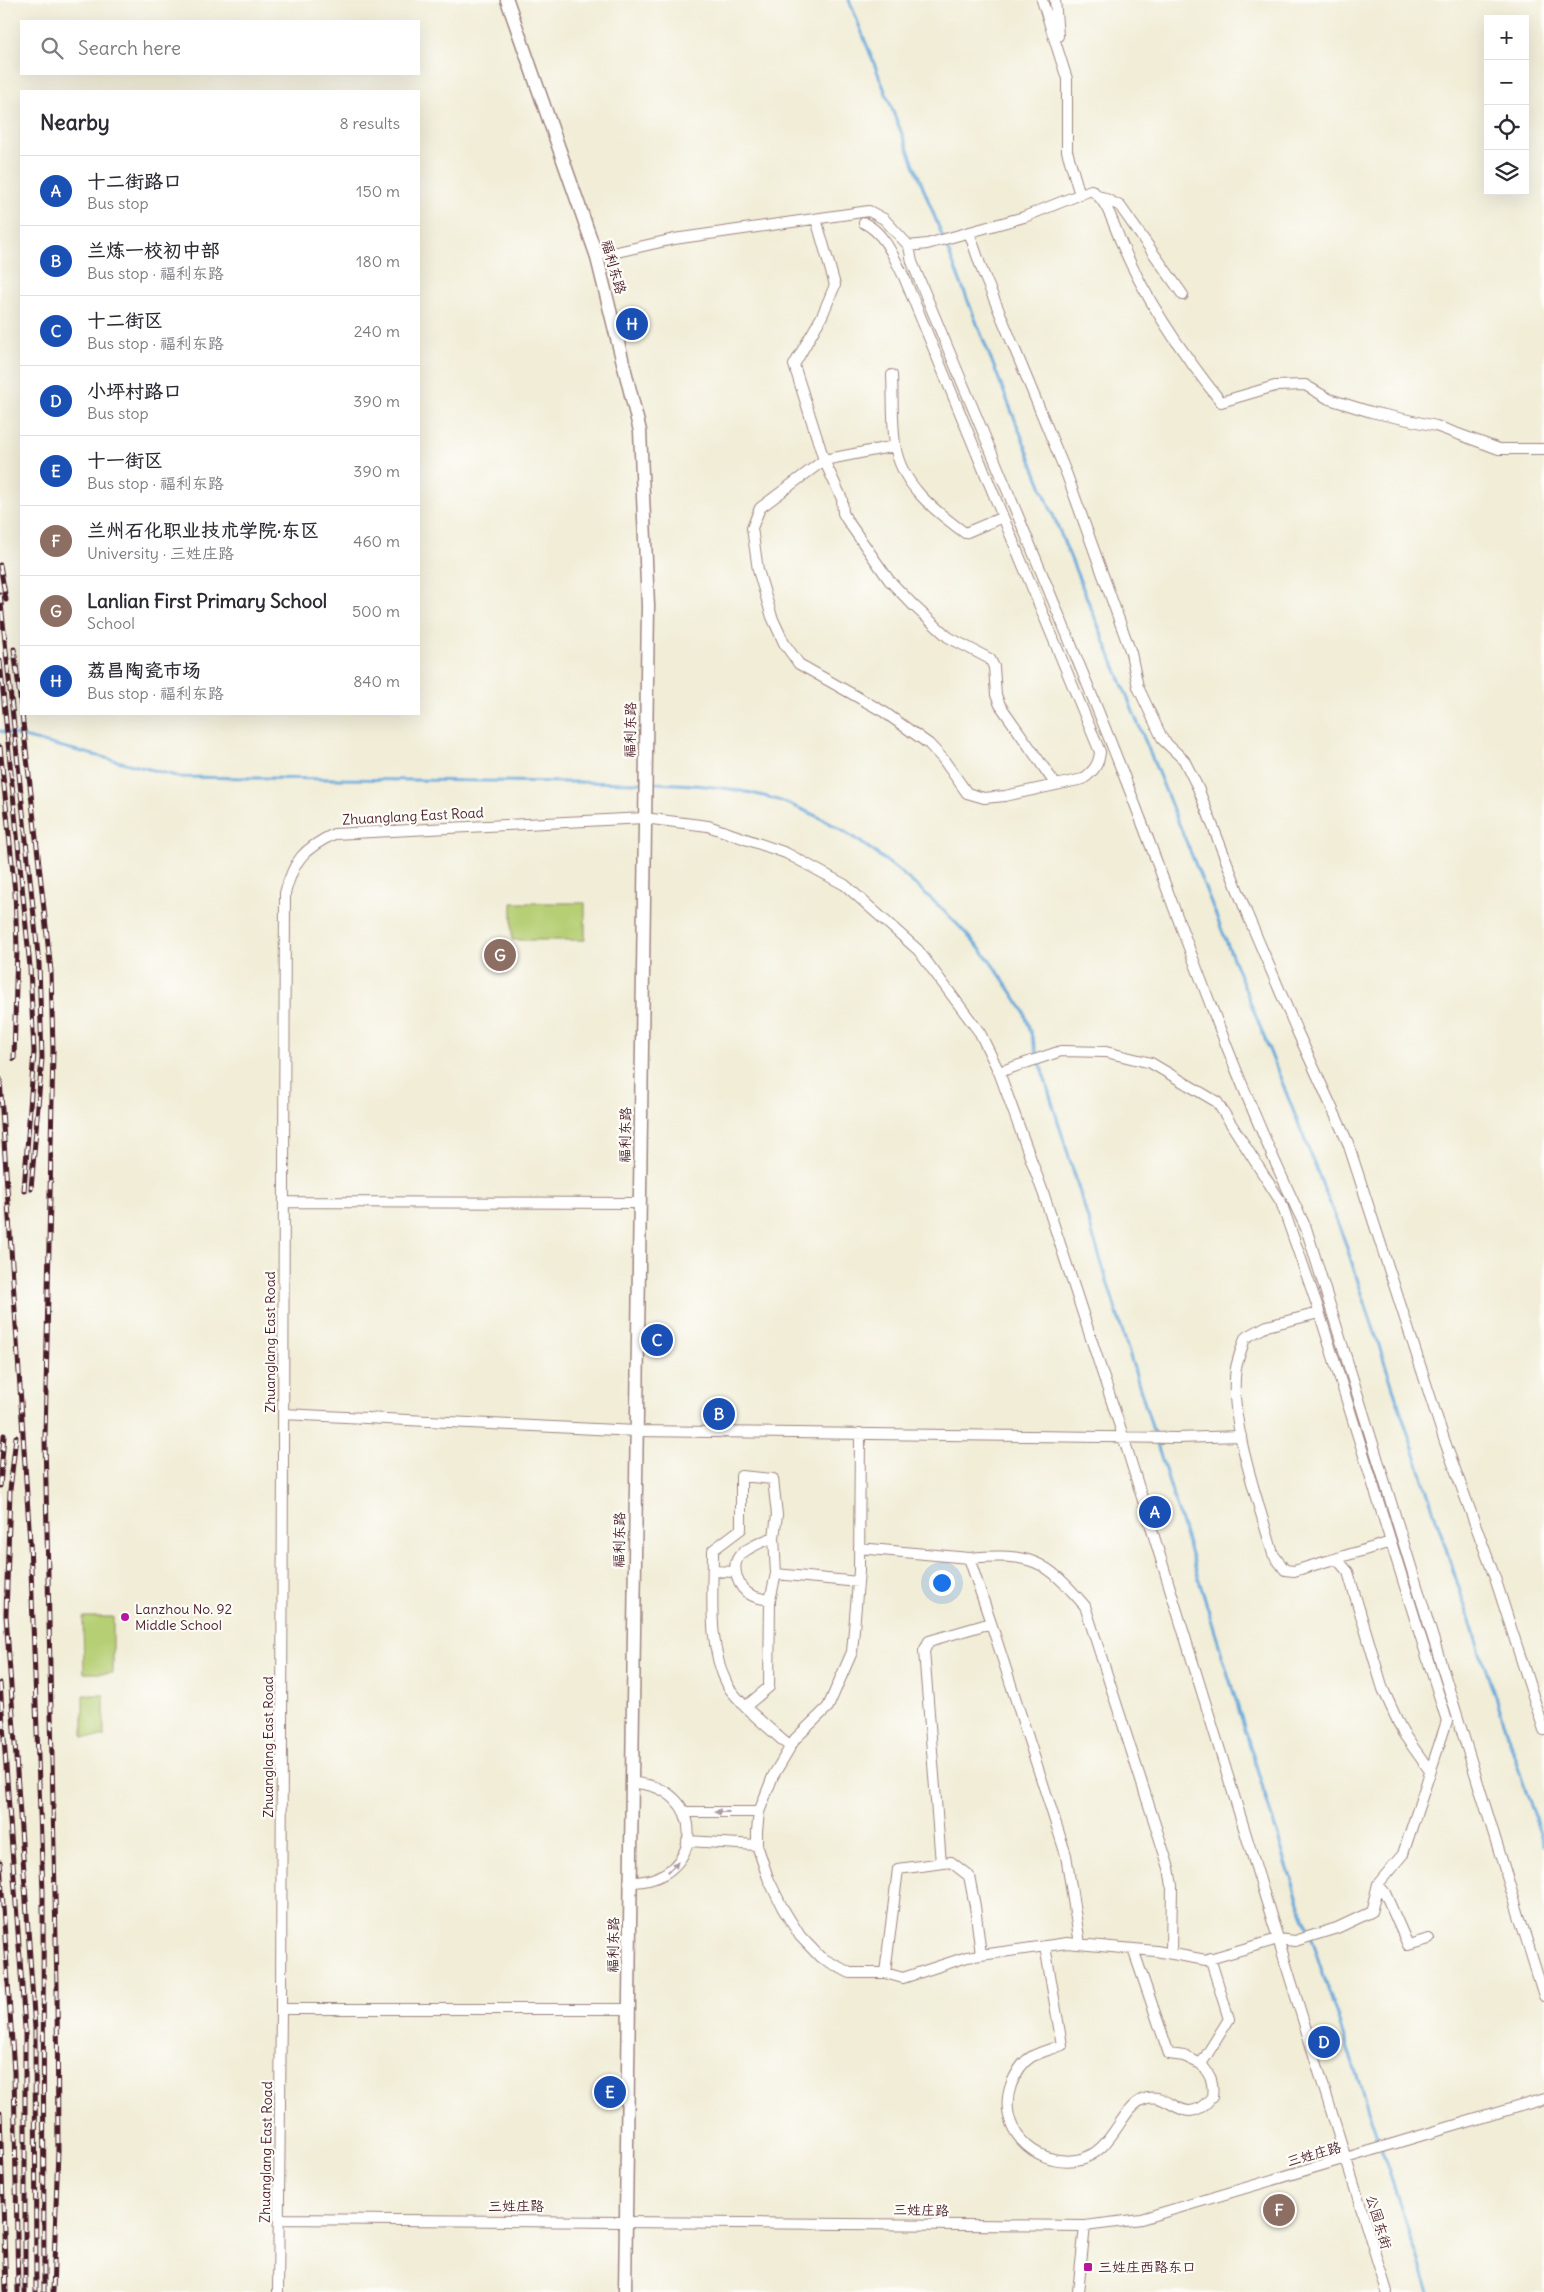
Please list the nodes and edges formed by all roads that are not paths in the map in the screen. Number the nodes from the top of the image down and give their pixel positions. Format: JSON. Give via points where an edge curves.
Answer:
{"nodes":[{"id":1,"x":507,"y":0,"type":"edge"},
{"id":2,"x":1042,"y":0,"type":"edge"},
{"id":3,"x":1055,"y":0,"type":"edge"},
{"id":4,"x":1058,"y":44,"type":"junction"},
{"id":5,"x":1080,"y":195,"type":"junction"},
{"id":6,"x":1102,"y":197,"type":"junction"},
{"id":7,"x":816,"y":219,"type":"junction"},
{"id":8,"x":864,"y":223,"type":"dead end"},
{"id":9,"x":969,"y":232,"type":"junction"},
{"id":10,"x":909,"y":246,"type":"junction"},
{"id":11,"x":596,"y":254,"type":"junction"},
{"id":12,"x":1183,"y":295,"type":"dead end"},
{"id":13,"x":892,"y":375,"type":"dead end"},
{"id":14,"x":895,"y":446,"type":"junction"},
{"id":15,"x":1544,"y":449,"type":"edge"},
{"id":16,"x":824,"y":460,"type":"junction"},
{"id":17,"x":1003,"y":517,"type":"junction"},
{"id":18,"x":1056,"y":785,"type":"junction"},
{"id":19,"x":644,"y":812,"type":"junction"},
{"id":20,"x":999,"y":1072,"type":"junction"},
{"id":21,"x":285,"y":1202,"type":"junction"},
{"id":22,"x":639,"y":1203,"type":"junction"},
{"id":23,"x":1319,"y":1313,"type":"junction"},
{"id":24,"x":283,"y":1414,"type":"junction"},
{"id":25,"x":636,"y":1431,"type":"junction"},
{"id":26,"x":860,"y":1433,"type":"junction"},
{"id":27,"x":1123,"y":1436,"type":"junction"},
{"id":28,"x":1241,"y":1436,"type":"junction"},
{"id":29,"x":774,"y":1537,"type":"junction"},
{"id":30,"x":1391,"y":1542,"type":"junction"},
{"id":31,"x":859,"y":1548,"type":"junction"},
{"id":32,"x":969,"y":1558,"type":"junction"},
{"id":33,"x":1336,"y":1559,"type":"junction"},
{"id":34,"x":713,"y":1571,"type":"junction"},
{"id":35,"x":735,"y":1572,"type":"junction"},
{"id":36,"x":776,"y":1574,"type":"junction"},
{"id":37,"x":858,"y":1582,"type":"junction"},
{"id":38,"x":770,"y":1600,"type":"junction"},
{"id":39,"x":991,"y":1623,"type":"junction"},
{"id":40,"x":745,"y":1707,"type":"junction"},
{"id":41,"x":1544,"y":1730,"type":"edge"},
{"id":42,"x":790,"y":1747,"type":"junction"},
{"id":43,"x":1430,"y":1771,"type":"junction"},
{"id":44,"x":631,"y":1783,"type":"junction"},
{"id":45,"x":684,"y":1812,"type":"junction"},
{"id":46,"x":759,"y":1812,"type":"junction"},
{"id":47,"x":687,"y":1841,"type":"junction"},
{"id":48,"x":757,"y":1845,"type":"junction"},
{"id":49,"x":941,"y":1863,"type":"junction"},
{"id":50,"x":629,"y":1882,"type":"junction"},
{"id":51,"x":1378,"y":1884,"type":"junction"},
{"id":52,"x":1278,"y":1939,"type":"junction"},
{"id":53,"x":1429,"y":1939,"type":"dead end"},
{"id":54,"x":1080,"y":1944,"type":"junction"},
{"id":55,"x":1044,"y":1946,"type":"junction"},
{"id":56,"x":1133,"y":1949,"type":"junction"},
{"id":57,"x":1171,"y":1953,"type":"junction"},
{"id":58,"x":981,"y":1955,"type":"junction"},
{"id":59,"x":1210,"y":1958,"type":"junction"},
{"id":60,"x":885,"y":1974,"type":"junction"},
{"id":61,"x":1544,"y":1996,"type":"edge"},
{"id":62,"x":282,"y":2009,"type":"junction"},
{"id":63,"x":627,"y":2009,"type":"junction"},
{"id":64,"x":1201,"y":2064,"type":"junction"},
{"id":65,"x":1544,"y":2099,"type":"edge"},
{"id":66,"x":1346,"y":2159,"type":"junction"},
{"id":67,"x":279,"y":2219,"type":"junction"},
{"id":68,"x":625,"y":2220,"type":"junction"},
{"id":69,"x":1085,"y":2226,"type":"junction"},
{"id":70,"x":278,"y":2292,"type":"edge"},
{"id":71,"x":625,"y":2292,"type":"edge"},
{"id":72,"x":1078,"y":2292,"type":"edge"},
{"id":73,"x":1387,"y":2292,"type":"edge"}],
"edges":[{"from":1,"to":11,"type":"main road","name":"福利东路"},
{"from":2,"to":4,"type":"street"},
{"from":3,"to":4,"type":"street"},
{"from":4,"to":5,"type":"street","via":[[1067,79],[1068,151]]},
{"from":5,"to":6,"type":"street","via":[[1091,190]]},
{"from":5,"to":9,"type":"street","via":[[1024,217]]},
{"from":6,"to":12,"type":"street","via":[[1120,206]]},
{"from":6,"to":15,"type":"street","via":[[1125,252],[1161,319],[1221,402],[1275,386],[1305,385],[1329,399],[1436,426],[1499,449]]},
{"from":7,"to":10,"type":"street","via":[[869,211],[884,219]]},
{"from":7,"to":11,"type":"street","via":[[674,239]]},
{"from":7,"to":16,"type":"street","via":[[835,285],[822,316],[794,365]]},
{"from":8,"to":17,"type":"street","via":[[872,227],[887,245],[904,277]]},
{"from":9,"to":10,"type":"street"},
{"from":9,"to":41,"type":"street","via":[[1067,475],[1131,653],[1138,687],[1163,740],[1184,760],[1198,788],[1247,914],[1348,1143]]},
{"from":10,"to":61,"type":"street","via":[[912,262],[1128,787],[1215,1019],[1274,1162],[1306,1228]]},
{"from":11,"to":19,"type":"main road","name":"福利东路","via":[[640,431],[648,605]]},
{"from":13,"to":14,"type":"street"},
{"from":14,"to":16,"type":"street"},
{"from":14,"to":17,"type":"street","via":[[912,487],[937,513],[964,533]]},
{"from":16,"to":18,"type":"street","via":[[838,486],[847,520],[889,580],[948,637],[990,659],[1000,704]]},
{"from":16,"to":18,"type":"street","via":[[760,508],[752,528],[758,570],[772,617],[784,643],[799,664],[884,712],[929,744],[967,793],[984,798]]},
{"from":17,"to":18,"type":"street","via":[[1100,752],[1099,762],[1091,774]]},
{"from":19,"to":20,"type":"street","name":"Zhuanglang East Road","via":[[708,826],[786,853],[845,885],[918,950],[980,1033]]},
{"from":19,"to":21,"type":"street","name":"Zhuanglang East Road","via":[[334,834],[312,845],[292,868],[285,893]]},
{"from":19,"to":22,"type":"main road","name":"福利东路"},
{"from":20,"to":23,"type":"street","via":[[1061,1051],[1106,1052],[1151,1063],[1217,1102],[1281,1202]]},
{"from":20,"to":27,"type":"street","name":"Zhuanglang East Road","via":[[1044,1195]]},
{"from":21,"to":22,"type":"street"},
{"from":21,"to":24,"type":"street","name":"Zhuanglang East Road"},
{"from":22,"to":25,"type":"main road","name":"福利东路"},
{"from":23,"to":28,"type":"street","via":[[1267,1326],[1245,1338],[1236,1368]]},
{"from":23,"to":30,"type":"street"},
{"from":24,"to":25,"type":"street"},
{"from":24,"to":62,"type":"street","name":"Zhuanglang East Road"},
{"from":25,"to":26,"type":"street"},
{"from":25,"to":44,"type":"main road","name":"福利东路"},
{"from":26,"to":27,"type":"street"},
{"from":26,"to":31,"type":"street"},
{"from":27,"to":28,"type":"street"},
{"from":27,"to":52,"type":"street","name":"公园东街"},
{"from":28,"to":33,"type":"street","via":[[1273,1554],[1279,1564],[1285,1570],[1294,1571]]},
{"from":29,"to":34,"type":"street","via":[[777,1515],[772,1479],[741,1476],[741,1529],[713,1550]]},
{"from":29,"to":35,"type":"street","via":[[752,1546],[739,1556]]},
{"from":29,"to":36,"type":"street"},
{"from":30,"to":33,"type":"street"},
{"from":30,"to":43,"type":"street","via":[[1447,1721]]},
{"from":31,"to":32,"type":"street"},
{"from":31,"to":37,"type":"street"},
{"from":32,"to":39,"type":"street"},
{"from":32,"to":57,"type":"street","via":[[1007,1555],[1035,1561],[1064,1581],[1085,1606],[1170,1868]]},
{"from":33,"to":43,"type":"street","via":[[1348,1572],[1384,1689],[1403,1733]]},
{"from":34,"to":35,"type":"street"},
{"from":34,"to":40,"type":"street","via":[[716,1656],[729,1687]]},
{"from":35,"to":38,"type":"street","via":[[750,1595]]},
{"from":36,"to":37,"type":"street"},
{"from":36,"to":38,"type":"street"},
{"from":37,"to":42,"type":"street","via":[[852,1652],[828,1707]]},
{"from":38,"to":40,"type":"street","via":[[769,1687]]},
{"from":39,"to":49,"type":"street","via":[[929,1641],[924,1651]]},
{"from":39,"to":54,"type":"street","via":[[1066,1855]]},
{"from":40,"to":42,"type":"street"},
{"from":42,"to":46,"type":"street","via":[[773,1776]]},
{"from":43,"to":51,"type":"street","via":[[1403,1854]]},
{"from":44,"to":45,"type":"street","via":[[648,1783],[664,1790]]},
{"from":44,"to":50,"type":"main road","name":"福利东路"},
{"from":46,"to":45,"type":"street","one_way":true},
{"from":45,"to":47,"type":"street","via":[[689,1834]]},
{"from":46,"to":48,"type":"street"},
{"from":47,"to":48,"type":"street"},
{"from":50,"to":47,"type":"street","one_way":true,"via":[[647,1882],[663,1876],[676,1866]]},
{"from":48,"to":60,"type":"street","via":[[782,1907],[800,1936],[820,1957],[850,1973]]},
{"from":49,"to":58,"type":"street","via":[[951,1862],[968,1876]]},
{"from":49,"to":60,"type":"street","via":[[898,1869]]},
{"from":50,"to":63,"type":"main road","name":"福利东路"},
{"from":51,"to":52,"type":"street","via":[[1371,1912],[1320,1934],[1295,1941]]},
{"from":51,"to":53,"type":"street","via":[[1408,1945]]},
{"from":52,"to":59,"type":"street"},
{"from":52,"to":66,"type":"street","name":"公园东街"},
{"from":54,"to":55,"type":"street"},
{"from":54,"to":56,"type":"street"},
{"from":55,"to":58,"type":"street"},
{"from":55,"to":64,"type":"street","via":[[1062,2045],[1030,2058],[1015,2074],[1007,2095],[1008,2118],[1018,2138],[1034,2153],[1056,2161],[1078,2160],[1098,2150],[1137,2102],[1147,2098],[1159,2099],[1183,2111],[1199,2109],[1212,2097],[1214,2084]]},
{"from":56,"to":57,"type":"street"},
{"from":56,"to":64,"type":"street","via":[[1169,2054],[1184,2056]]},
{"from":57,"to":59,"type":"street"},
{"from":58,"to":60,"type":"street","via":[[903,1978]]},
{"from":59,"to":64,"type":"street","via":[[1229,2018]]},
{"from":62,"to":63,"type":"street"},
{"from":62,"to":67,"type":"street","name":"Zhuanglang East Road"},
{"from":63,"to":68,"type":"main road","name":"福利东路"},
{"from":65,"to":66,"type":"street","name":"三姓庄路"},
{"from":66,"to":69,"type":"street","name":"三姓庄路","via":[[1140,2219]]},
{"from":66,"to":73,"type":"street","name":"公园东街"},
{"from":67,"to":68,"type":"street","name":"三姓庄路"},
{"from":67,"to":70,"type":"street","name":"Zhuanglang East Road"},
{"from":68,"to":69,"type":"street","name":"三姓庄路"},
{"from":68,"to":71,"type":"main road","name":"福利东路"},
{"from":69,"to":72,"type":"street"}]}
